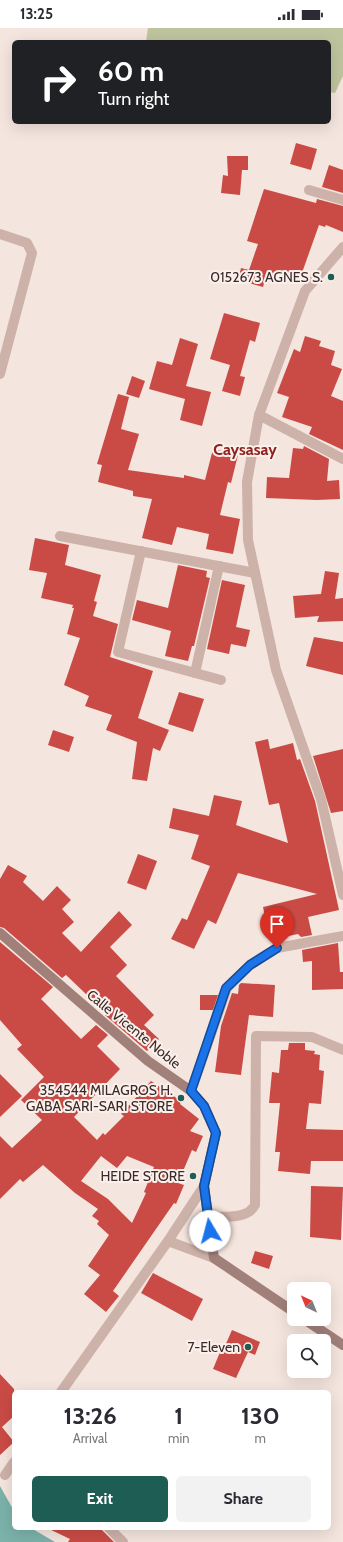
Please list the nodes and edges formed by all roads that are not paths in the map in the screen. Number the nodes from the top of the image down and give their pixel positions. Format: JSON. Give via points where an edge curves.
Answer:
{"nodes":[{"id":1,"x":309,"y":190,"type":"dead end"},
{"id":2,"x":343,"y":200,"type":"edge"},
{"id":3,"x":0,"y":234,"type":"edge"},
{"id":4,"x":343,"y":247,"type":"edge"},
{"id":5,"x":0,"y":374,"type":"edge"},
{"id":6,"x":259,"y":415,"type":"junction"},
{"id":7,"x":343,"y":459,"type":"edge"},
{"id":8,"x":60,"y":536,"type":"dead end"},
{"id":9,"x":141,"y":551,"type":"junction"},
{"id":10,"x":219,"y":566,"type":"junction"},
{"id":11,"x":255,"y":572,"type":"junction"},
{"id":12,"x":195,"y":673,"type":"junction"},
{"id":13,"x":221,"y":680,"type":"dead end"},
{"id":14,"x":343,"y":895,"type":"edge"},
{"id":15,"x":0,"y":933,"type":"edge"},
{"id":16,"x":343,"y":936,"type":"edge"},
{"id":17,"x":343,"y":1050,"type":"edge"},
{"id":18,"x":191,"y":1091,"type":"junction"},
{"id":19,"x":204,"y":1186,"type":"junction"},
{"id":20,"x":208,"y":1217,"type":"junction"},
{"id":21,"x":168,"y":1241,"type":"junction"},
{"id":22,"x":214,"y":1258,"type":"junction"},
{"id":23,"x":287,"y":1307,"type":"edge"},
{"id":24,"x":314,"y":1326,"type":"edge"},
{"id":25,"x":343,"y":1345,"type":"edge"},
{"id":26,"x":62,"y":1390,"type":"edge"},
{"id":27,"x":12,"y":1465,"type":"edge"},
{"id":28,"x":5,"y":1475,"type":"dead end"},
{"id":29,"x":111,"y":1530,"type":"edge"},
{"id":30,"x":123,"y":1542,"type":"edge"}],
"edges":[{"from":1,"to":2,"type":"street"},
{"from":3,"to":5,"type":"street","via":[[27,243],[32,253]]},
{"from":4,"to":6,"type":"street","via":[[305,291]]},
{"from":6,"to":7,"type":"street"},
{"from":6,"to":11,"type":"street","via":[[247,482],[248,540]]},
{"from":8,"to":9,"type":"street"},
{"from":9,"to":10,"type":"street"},
{"from":9,"to":12,"type":"street","via":[[118,652]]},
{"from":10,"to":11,"type":"street"},
{"from":10,"to":12,"type":"street"},
{"from":11,"to":14,"type":"street","via":[[276,670],[321,799]]},
{"from":12,"to":13,"type":"street"},
{"from":15,"to":18,"type":"main road","name":"Calle Vicente Noble","via":[[148,1061]]},
{"from":16,"to":18,"type":"street","via":[[277,948],[250,965],[226,988]]},
{"from":17,"to":20,"type":"street","via":[[312,1037],[256,1036],[255,1205],[251,1212],[244,1215]]},
{"from":18,"to":19,"type":"main road","name":"Calle Vicente Noble","via":[[204,1106],[216,1133]]},
{"from":19,"to":20,"type":"main road","name":"Calle Vicente Noble"},
{"from":19,"to":21,"type":"street"},
{"from":20,"to":22,"type":"main road","name":"Calle Vicente Noble"},
{"from":21,"to":22,"type":"street"},
{"from":21,"to":26,"type":"street"},
{"from":22,"to":23,"type":"main road"},
{"from":24,"to":25,"type":"main road"},
{"from":27,"to":28,"type":"street"},
{"from":29,"to":30,"type":"street"}]}
